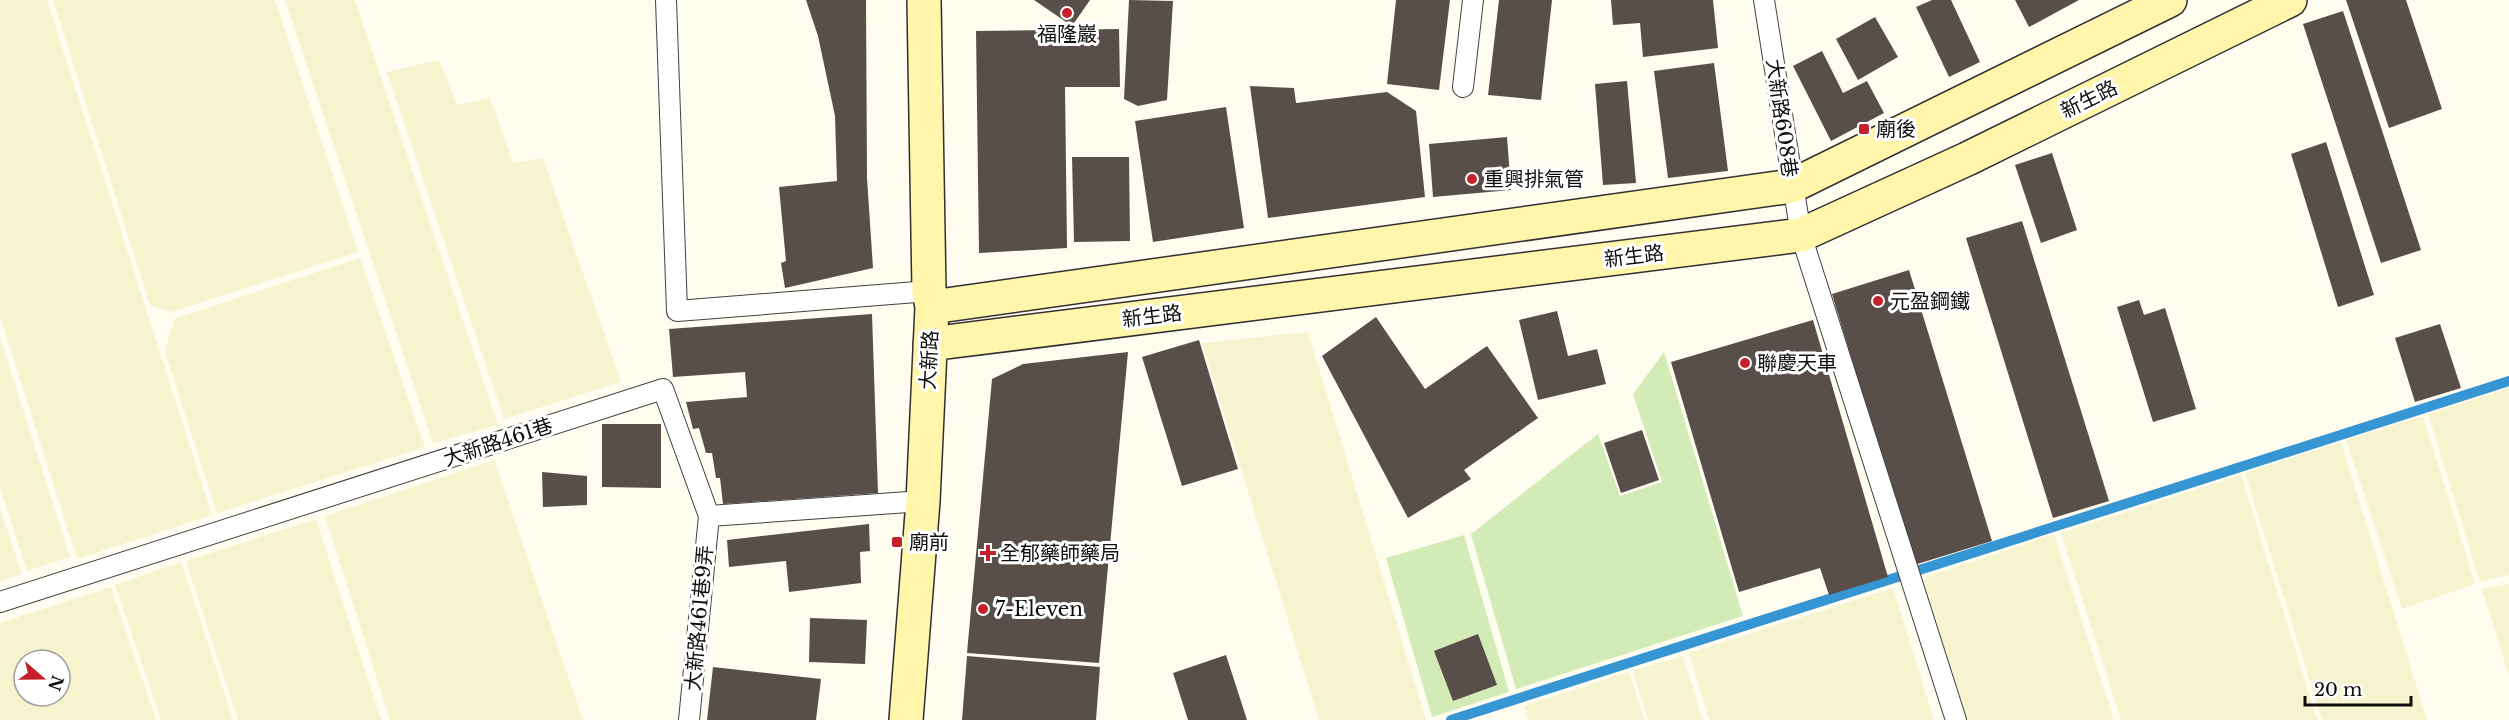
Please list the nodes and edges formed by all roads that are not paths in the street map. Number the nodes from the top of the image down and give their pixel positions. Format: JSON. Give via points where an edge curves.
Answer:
{"nodes":[{"id":1,"x":666,"y":0,"type":"edge"},
{"id":2,"x":924,"y":0,"type":"edge"},
{"id":3,"x":1473,"y":0,"type":"edge"},
{"id":4,"x":1764,"y":0,"type":"edge"},
{"id":5,"x":2170,"y":0,"type":"edge"},
{"id":6,"x":2290,"y":0,"type":"edge"},
{"id":7,"x":1463,"y":87,"type":"dead end"},
{"id":8,"x":1792,"y":186,"type":"junction"},
{"id":9,"x":1801,"y":235,"type":"junction"},
{"id":10,"x":930,"y":299,"type":"junction"},
{"id":11,"x":930,"y":344,"type":"junction"},
{"id":12,"x":923,"y":501,"type":"junction"},
{"id":13,"x":709,"y":516,"type":"junction"},
{"id":14,"x":0,"y":602,"type":"edge"},
{"id":15,"x":689,"y":720,"type":"edge"},
{"id":16,"x":906,"y":720,"type":"edge"},
{"id":17,"x":1956,"y":720,"type":"edge"}],
"edges":[{"from":1,"to":10,"type":"lane","via":[[677,310]]},
{"from":2,"to":10,"type":"main road","name":"大新路"},
{"from":3,"to":7,"type":"lane"},
{"from":4,"to":8,"type":"lane","name":"大新路608巷"},
{"from":5,"to":8,"type":"main road","name":"新生路"},
{"from":6,"to":9,"type":"main road","name":"新生路","via":[[1967,159]]},
{"from":8,"to":9,"type":"lane","name":"大新路608巷"},
{"from":8,"to":10,"type":"main road","name":"新生路"},
{"from":9,"to":11,"type":"main road","name":"新生路"},
{"from":9,"to":17,"type":"lane","name":"大新路608巷"},
{"from":10,"to":11,"type":"main road","name":"大新路"},
{"from":11,"to":12,"type":"main road","name":"大新路"},
{"from":12,"to":13,"type":"lane"},
{"from":12,"to":16,"type":"main road","name":"大新路"},
{"from":13,"to":14,"type":"lane","name":"大新路461巷","via":[[663,389]]},
{"from":13,"to":15,"type":"lane","name":"大新路461巷9弄"}]}
